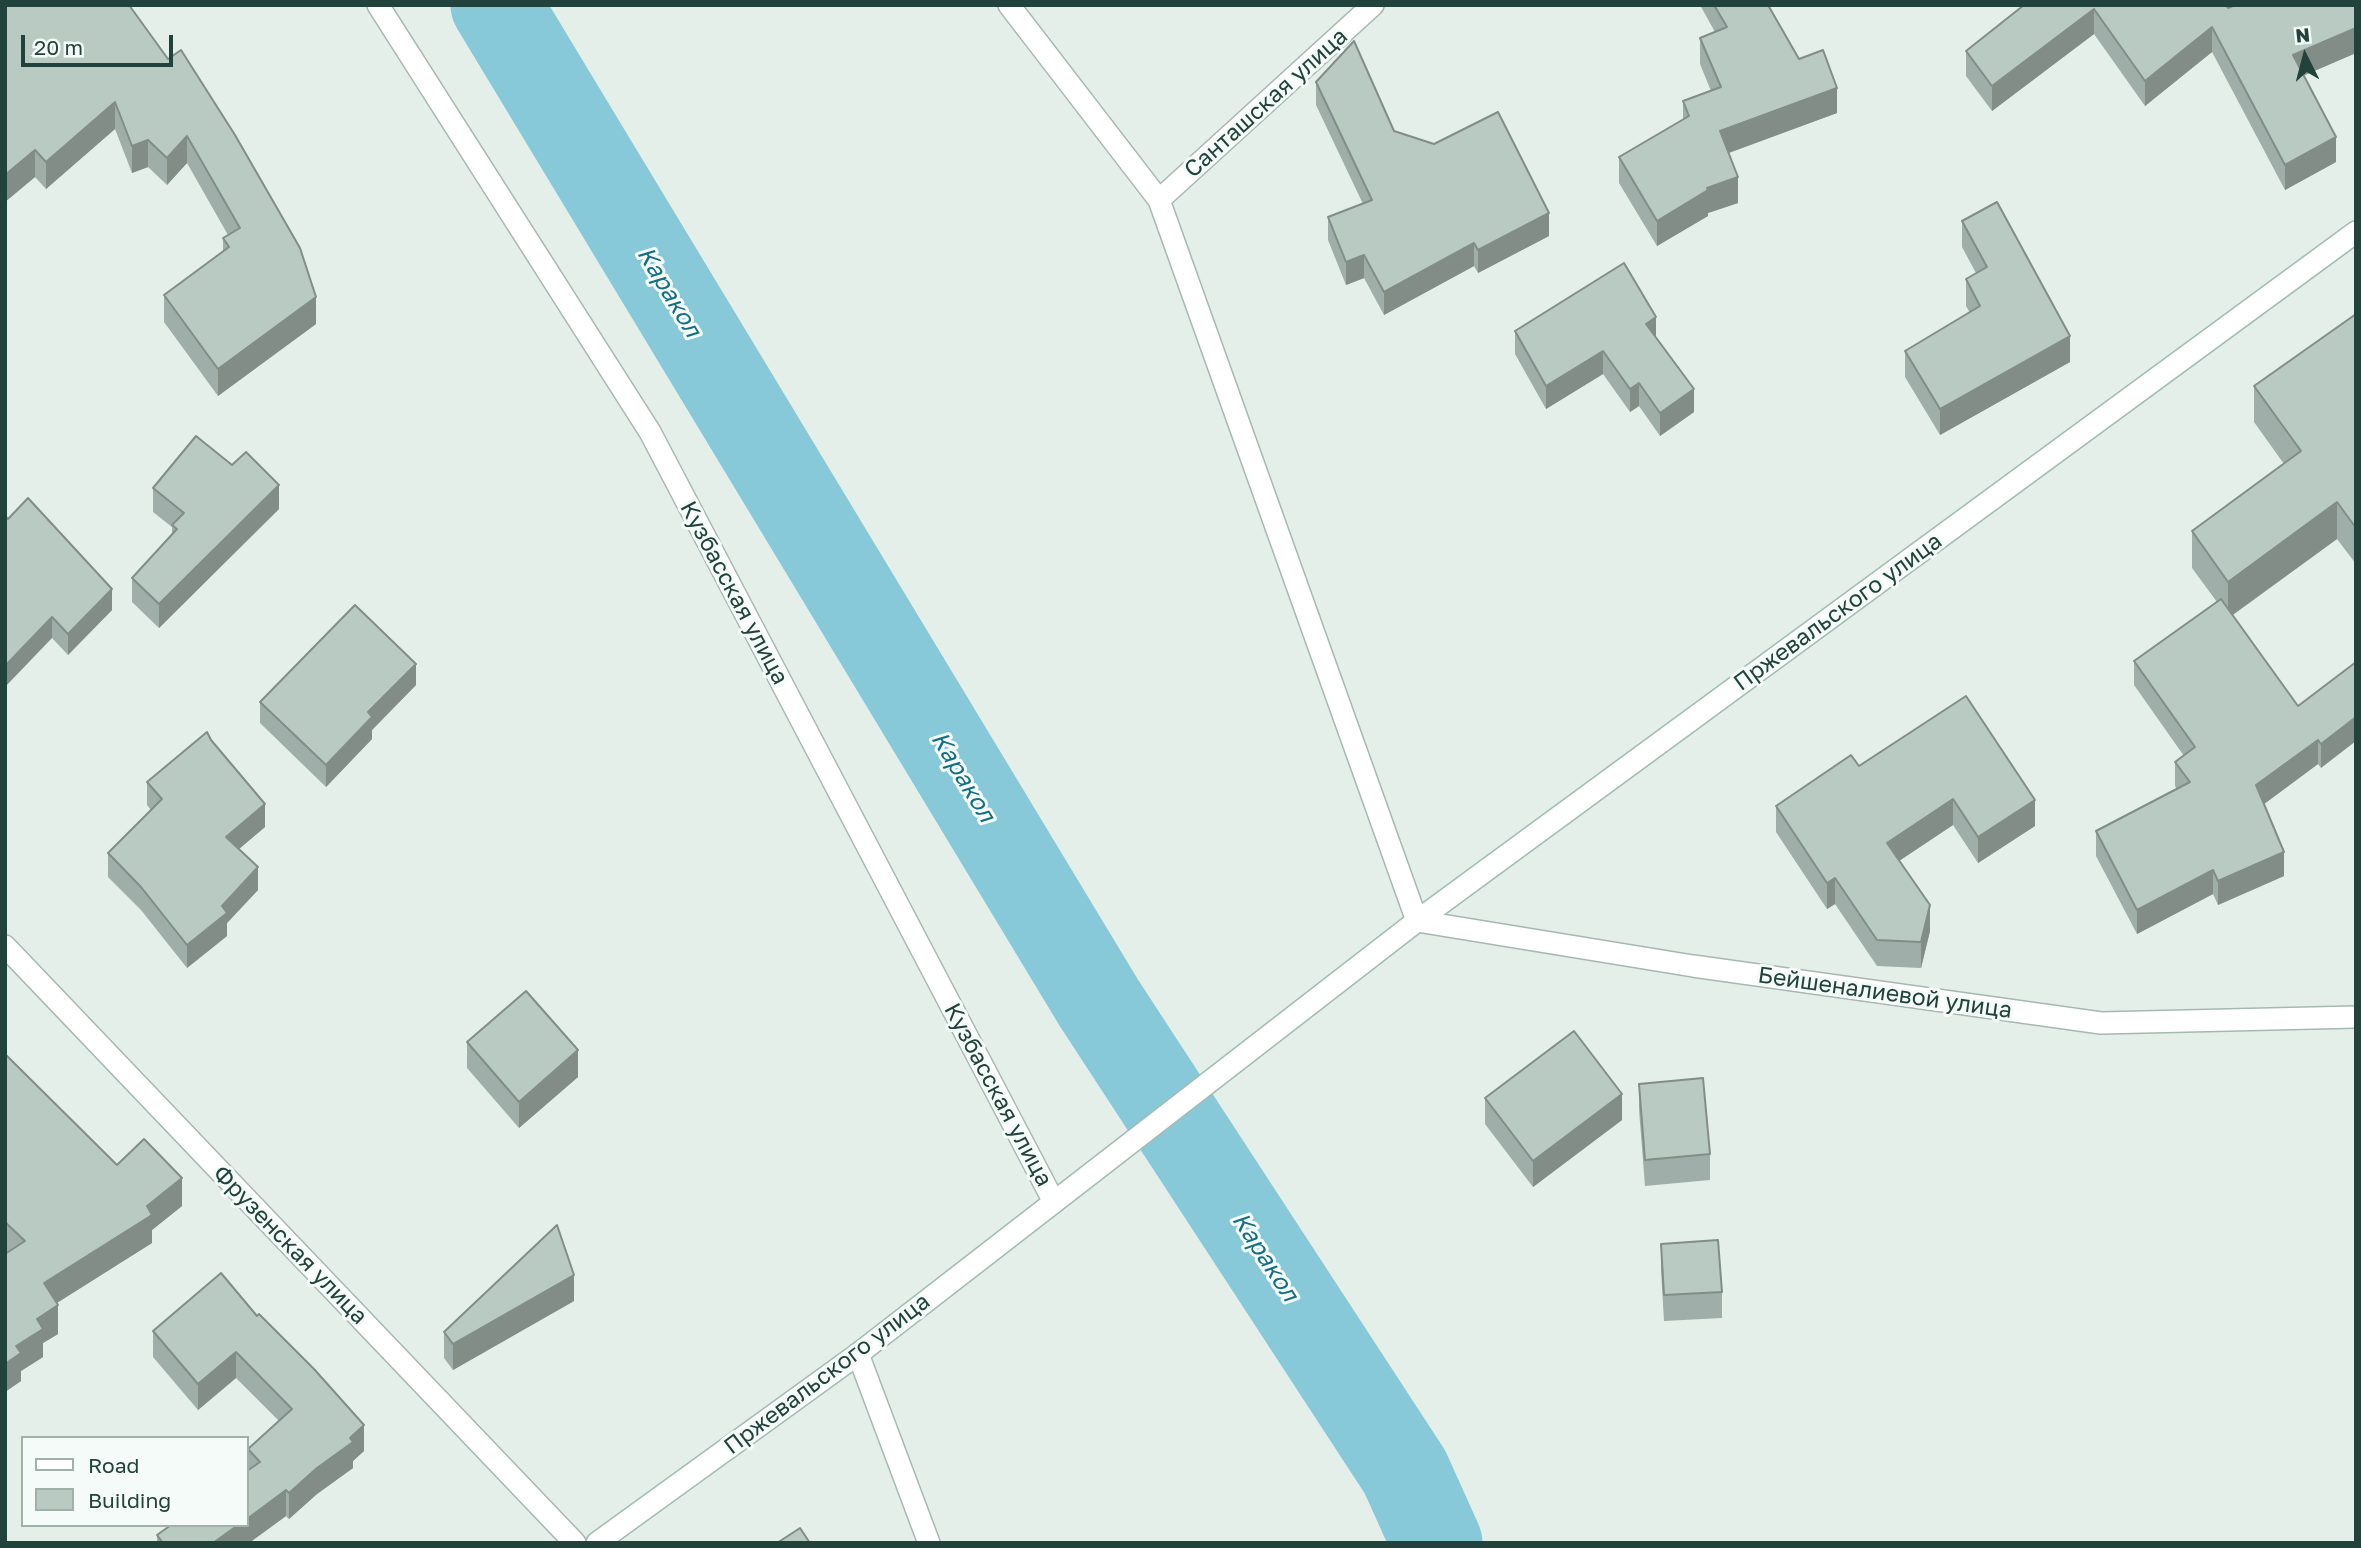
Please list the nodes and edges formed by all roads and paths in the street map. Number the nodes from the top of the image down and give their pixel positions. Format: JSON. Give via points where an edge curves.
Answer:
{"nodes":[{"id":1,"x":378,"y":5,"type":"edge"},
{"id":2,"x":1009,"y":5,"type":"edge"},
{"id":3,"x":1373,"y":5,"type":"edge"},
{"id":4,"x":1159,"y":200,"type":"junction"},
{"id":5,"x":2356,"y":232,"type":"edge"},
{"id":6,"x":1417,"y":921,"type":"junction"},
{"id":7,"x":5,"y":946,"type":"edge"},
{"id":8,"x":2356,"y":1017,"type":"edge"},
{"id":9,"x":1054,"y":1202,"type":"junction"},
{"id":10,"x":858,"y":1354,"type":"junction"},
{"id":11,"x":575,"y":1543,"type":"edge"},
{"id":12,"x":597,"y":1543,"type":"edge"},
{"id":13,"x":929,"y":1543,"type":"edge"}],
"edges":[{"from":1,"to":9,"type":"street","name":"Кузбасская улица","via":[[650,432]]},
{"from":2,"to":4,"type":"street"},
{"from":3,"to":4,"type":"street","name":"Санташская улица"},
{"from":4,"to":6,"type":"street"},
{"from":5,"to":6,"type":"street","name":"Пржевальского улица"},
{"from":6,"to":8,"type":"street","name":"Бейшеналиевой улица","via":[[1693,966],[2101,1023]]},
{"from":6,"to":9,"type":"street","name":"Пржевальского улица"},
{"from":7,"to":11,"type":"street","name":"Фрузенская улица"},
{"from":9,"to":10,"type":"street","name":"Пржевальского улица"},
{"from":10,"to":12,"type":"street","name":"Пржевальского улица"},
{"from":10,"to":13,"type":"street"}]}
